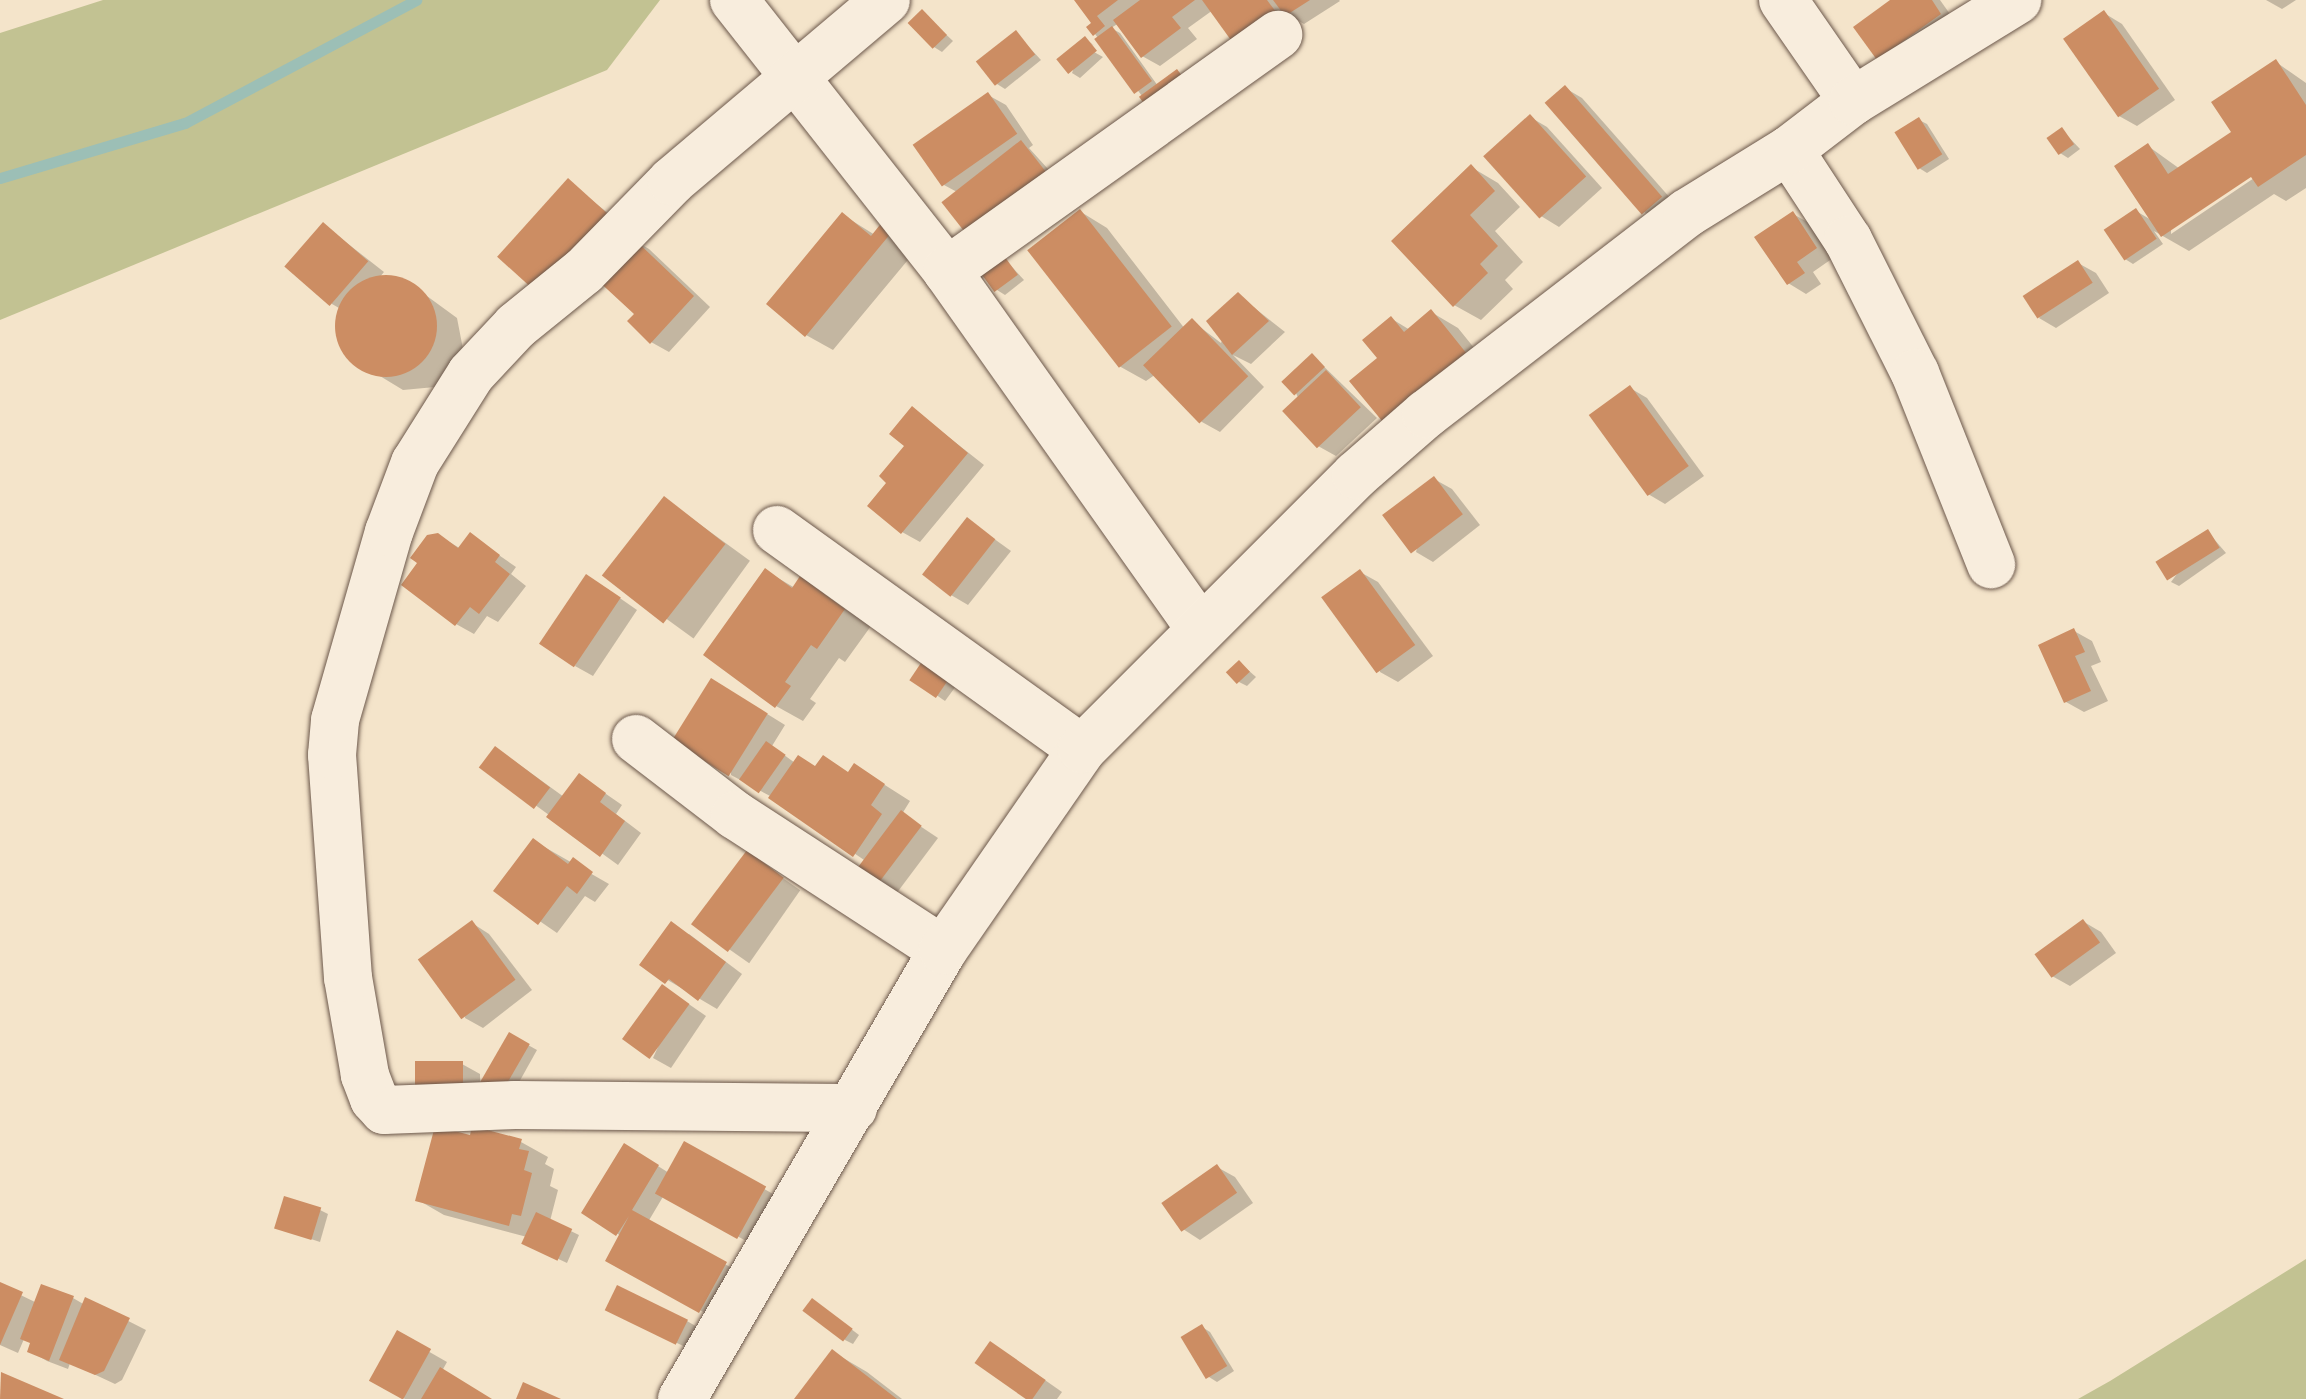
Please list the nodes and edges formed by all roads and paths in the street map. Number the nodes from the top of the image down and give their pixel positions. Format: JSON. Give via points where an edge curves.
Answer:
{"nodes":[{"id":1,"x":734,"y":0,"type":"edge"},
{"id":2,"x":886,"y":0,"type":"edge"},
{"id":3,"x":1783,"y":0,"type":"edge"},
{"id":4,"x":2017,"y":0,"type":"edge"},
{"id":5,"x":1278,"y":35,"type":"dead end"},
{"id":6,"x":792,"y":75,"type":"junction"},
{"id":7,"x":1853,"y":101,"type":"junction"},
{"id":8,"x":1789,"y":150,"type":"junction"},
{"id":9,"x":947,"y":271,"type":"junction"},
{"id":10,"x":777,"y":530,"type":"dead end"},
{"id":11,"x":1991,"y":564,"type":"dead end"},
{"id":12,"x":1200,"y":628,"type":"junction"},
{"id":13,"x":636,"y":739,"type":"dead end"},
{"id":14,"x":1082,"y":749,"type":"junction"},
{"id":15,"x":943,"y":950,"type":"junction"},
{"id":16,"x":853,"y":1108,"type":"junction"},
{"id":17,"x":682,"y":1399,"type":"edge"}],
"edges":[{"from":1,"to":6,"type":"street"},
{"from":2,"to":6,"type":"street"},
{"from":3,"to":7,"type":"street"},
{"from":4,"to":7,"type":"street"},
{"from":5,"to":9,"type":"street"},
{"from":6,"to":9,"type":"street"},
{"from":6,"to":16,"type":"street","via":[[672,181],[584,272],[516,326],[446,410],[415,463],[389,532],[335,720],[332,796],[348,978],[365,1075],[384,1110]]},
{"from":7,"to":8,"type":"street"},
{"from":8,"to":11,"type":"street","via":[[1848,240],[1907,357]]},
{"from":8,"to":12,"type":"street","via":[[1686,214],[1426,414]]},
{"from":9,"to":12,"type":"street"},
{"from":10,"to":14,"type":"street"},
{"from":12,"to":14,"type":"street"},
{"from":13,"to":15,"type":"street","via":[[735,815]]},
{"from":14,"to":15,"type":"street"},
{"from":15,"to":16,"type":"street"},
{"from":16,"to":17,"type":"street"}]}
